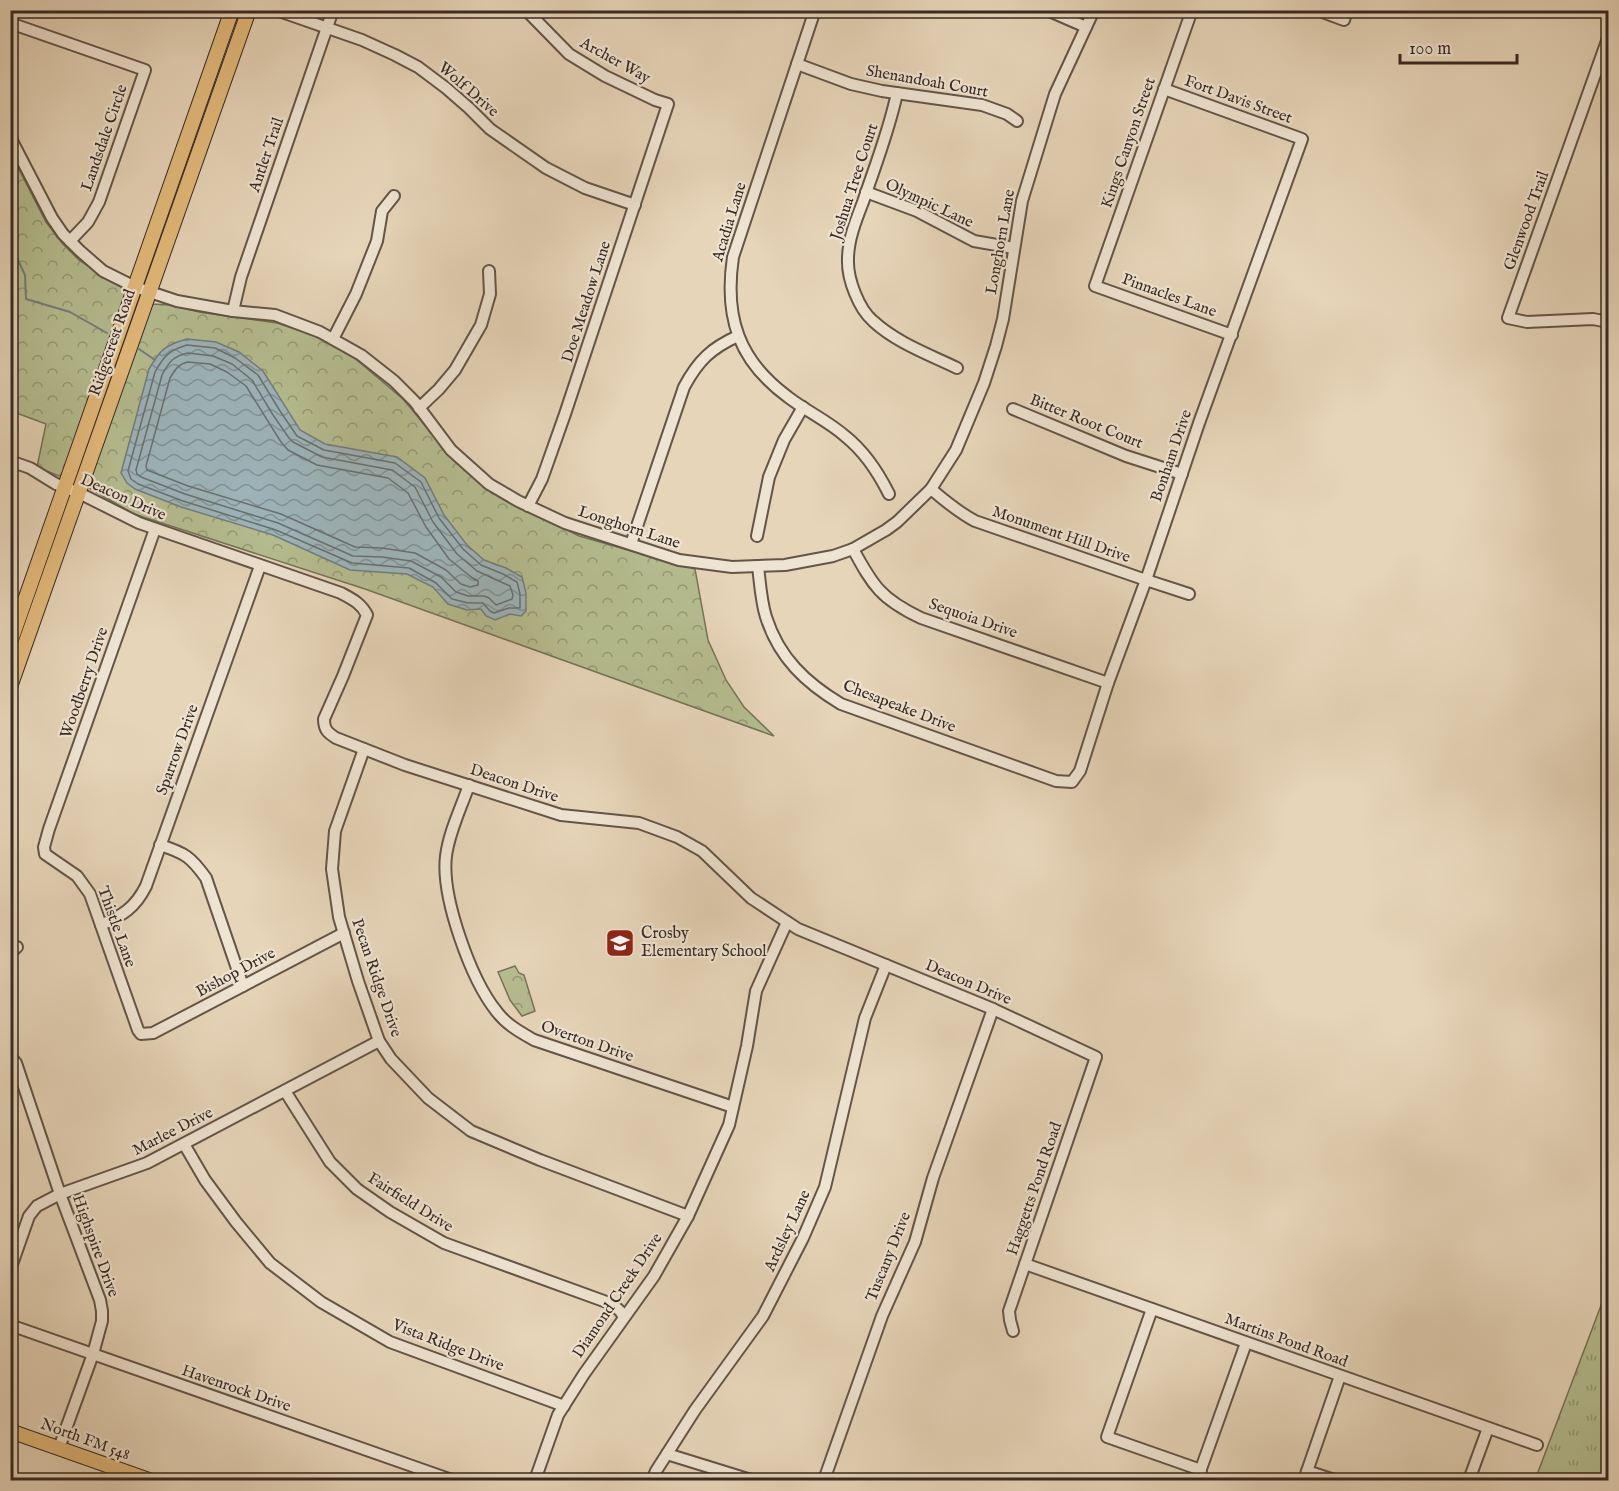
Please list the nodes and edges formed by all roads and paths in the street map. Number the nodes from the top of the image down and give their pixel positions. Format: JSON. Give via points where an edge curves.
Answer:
{"nodes":[{"id":1,"x":232,"y":10,"type":"edge"},
{"id":2,"x":249,"y":10,"type":"edge"},
{"id":3,"x":276,"y":10,"type":"edge"},
{"id":4,"x":333,"y":10,"type":"edge"},
{"id":5,"x":526,"y":10,"type":"edge"},
{"id":6,"x":815,"y":10,"type":"edge"},
{"id":7,"x":1047,"y":10,"type":"edge"},
{"id":8,"x":1094,"y":10,"type":"edge"},
{"id":9,"x":1192,"y":10,"type":"edge"},
{"id":10,"x":1317,"y":10,"type":"edge"},
{"id":11,"x":1345,"y":15,"type":"edge"},
{"id":12,"x":10,"y":22,"type":"edge"},
{"id":13,"x":327,"y":27,"type":"junction"},
{"id":14,"x":1086,"y":27,"type":"junction"},
{"id":15,"x":1608,"y":38,"type":"edge"},
{"id":16,"x":797,"y":64,"type":"junction"},
{"id":17,"x":1164,"y":89,"type":"junction"},
{"id":18,"x":897,"y":93,"type":"junction"},
{"id":19,"x":668,"y":104,"type":"joint"},
{"id":20,"x":1017,"y":121,"type":"dead end"},
{"id":21,"x":10,"y":137,"type":"edge"},
{"id":22,"x":1302,"y":139,"type":"joint"},
{"id":23,"x":866,"y":192,"type":"junction"},
{"id":24,"x":394,"y":196,"type":"dead end"},
{"id":25,"x":635,"y":205,"type":"junction"},
{"id":26,"x":70,"y":241,"type":"junction"},
{"id":27,"x":1014,"y":248,"type":"junction"},
{"id":28,"x":489,"y":271,"type":"dead end"},
{"id":29,"x":1095,"y":286,"type":"joint"},
{"id":30,"x":135,"y":287,"type":"junction"},
{"id":31,"x":148,"y":292,"type":"junction"},
{"id":32,"x":233,"y":312,"type":"junction"},
{"id":33,"x":1608,"y":321,"type":"edge"},
{"id":34,"x":1232,"y":334,"type":"junction"},
{"id":35,"x":738,"y":336,"type":"junction"},
{"id":36,"x":333,"y":339,"type":"junction"},
{"id":37,"x":957,"y":368,"type":"dead end"},
{"id":38,"x":802,"y":407,"type":"junction"},
{"id":39,"x":419,"y":408,"type":"junction"},
{"id":40,"x":1013,"y":409,"type":"dead end"},
{"id":41,"x":10,"y":461,"type":"edge"},
{"id":42,"x":1182,"y":474,"type":"junction"},
{"id":43,"x":931,"y":489,"type":"junction"},
{"id":44,"x":72,"y":491,"type":"junction"},
{"id":45,"x":889,"y":494,"type":"dead end"},
{"id":46,"x":528,"y":506,"type":"junction"},
{"id":47,"x":155,"y":529,"type":"junction"},
{"id":48,"x":757,"y":536,"type":"dead end"},
{"id":49,"x":631,"y":544,"type":"junction"},
{"id":50,"x":853,"y":549,"type":"junction"},
{"id":51,"x":260,"y":566,"type":"junction"},
{"id":52,"x":758,"y":566,"type":"junction"},
{"id":53,"x":1146,"y":580,"type":"junction"},
{"id":54,"x":1189,"y":594,"type":"dead end"},
{"id":55,"x":10,"y":643,"type":"edge"},
{"id":56,"x":1108,"y":683,"type":"junction"},
{"id":57,"x":10,"y":687,"type":"edge"},
{"id":58,"x":364,"y":749,"type":"junction"},
{"id":59,"x":1072,"y":782,"type":"joint"},
{"id":60,"x":469,"y":785,"type":"junction"},
{"id":61,"x":160,"y":845,"type":"junction"},
{"id":62,"x":44,"y":847,"type":"joint"},
{"id":63,"x":787,"y":922,"type":"junction"},
{"id":64,"x":101,"y":925,"type":"junction"},
{"id":65,"x":344,"y":933,"type":"junction"},
{"id":66,"x":886,"y":965,"type":"junction"},
{"id":67,"x":243,"y":986,"type":"junction"},
{"id":68,"x":993,"y":1010,"type":"junction"},
{"id":69,"x":141,"y":1034,"type":"joint"},
{"id":70,"x":379,"y":1041,"type":"junction"},
{"id":71,"x":10,"y":1056,"type":"edge"},
{"id":72,"x":1096,"y":1057,"type":"joint"},
{"id":73,"x":285,"y":1091,"type":"junction"},
{"id":74,"x":733,"y":1107,"type":"junction"},
{"id":75,"x":184,"y":1144,"type":"junction"},
{"id":76,"x":60,"y":1194,"type":"junction"},
{"id":77,"x":688,"y":1216,"type":"junction"},
{"id":78,"x":1025,"y":1264,"type":"junction"},
{"id":79,"x":10,"y":1270,"type":"edge"},
{"id":80,"x":1152,"y":1309,"type":"junction"},
{"id":81,"x":624,"y":1317,"type":"junction"},
{"id":82,"x":10,"y":1325,"type":"edge"},
{"id":83,"x":1013,"y":1331,"type":"dead end"},
{"id":84,"x":1246,"y":1343,"type":"junction"},
{"id":85,"x":93,"y":1354,"type":"junction"},
{"id":86,"x":1340,"y":1376,"type":"junction"},
{"id":87,"x":564,"y":1406,"type":"junction"},
{"id":88,"x":1488,"y":1428,"type":"junction"},
{"id":89,"x":10,"y":1431,"type":"edge"},
{"id":90,"x":1537,"y":1445,"type":"dead end"},
{"id":91,"x":59,"y":1448,"type":"junction"},
{"id":92,"x":667,"y":1454,"type":"junction"},
{"id":93,"x":1199,"y":1475,"type":"edge"},
{"id":94,"x":1305,"y":1476,"type":"edge"},
{"id":95,"x":149,"y":1480,"type":"edge"},
{"id":96,"x":452,"y":1480,"type":"edge"},
{"id":97,"x":535,"y":1480,"type":"edge"},
{"id":98,"x":652,"y":1480,"type":"edge"},
{"id":99,"x":751,"y":1480,"type":"edge"},
{"id":100,"x":824,"y":1480,"type":"edge"},
{"id":101,"x":1334,"y":1480,"type":"edge"},
{"id":102,"x":1469,"y":1480,"type":"edge"}],
"edges":[{"from":1,"to":30,"type":"main road","name":"Ridgecrest Road"},
{"from":2,"to":31,"type":"main road","name":"Ridgecrest Road"},
{"from":3,"to":13,"type":"street","name":"Wolf Drive"},
{"from":4,"to":13,"type":"street","name":"Antler Trail"},
{"from":5,"to":19,"type":"street","name":"Archer Way","via":[[569,54],[605,76]]},
{"from":6,"to":16,"type":"street","name":"Acadia Lane"},
{"from":7,"to":14,"type":"street"},
{"from":8,"to":14,"type":"street","name":"Longhorn Lane"},
{"from":9,"to":17,"type":"street","name":"Kings Canyon Street"},
{"from":10,"to":11,"type":"street"},
{"from":12,"to":26,"type":"street","name":"Landsdale Circle","via":[[145,70],[99,202],[88,222]]},
{"from":13,"to":25,"type":"street","name":"Wolf Drive","via":[[417,67],[490,129],[546,168],[585,188]]},
{"from":13,"to":32,"type":"street","name":"Antler Trail","via":[[241,277]]},
{"from":14,"to":27,"type":"street","name":"Longhorn Lane","via":[[1055,94],[1022,201]]},
{"from":15,"to":33,"type":"street","name":"Glenwood Trail","via":[[1508,318],[1527,322]]},
{"from":16,"to":18,"type":"street","name":"Shenandoah Court","via":[[851,84]]},
{"from":16,"to":35,"type":"street","name":"Acadia Lane","via":[[733,257],[730,292]]},
{"from":17,"to":22,"type":"street","name":"Fort Davis Street"},
{"from":17,"to":29,"type":"street","name":"Kings Canyon Street"},
{"from":18,"to":20,"type":"street","name":"Shenandoah Court","via":[[982,105]]},
{"from":18,"to":23,"type":"street","name":"Joshua Tree Court"},
{"from":19,"to":25,"type":"street","name":"Doe Meadow Lane"},
{"from":21,"to":26,"type":"street","name":"Longhorn Lane","via":[[46,209]]},
{"from":22,"to":34,"type":"street","name":"Bonham Drive"},
{"from":23,"to":27,"type":"street","name":"Olympic Lane","via":[[917,211],[974,241]]},
{"from":23,"to":37,"type":"street","name":"Joshua Tree Court","via":[[847,261],[858,301],[871,320],[886,332]]},
{"from":24,"to":36,"type":"street","via":[[382,211],[377,241]]},
{"from":25,"to":46,"type":"street","name":"Doe Meadow Lane","via":[[559,432]]},
{"from":26,"to":30,"type":"street","name":"Longhorn Lane","via":[[103,271]]},
{"from":27,"to":43,"type":"street","name":"Longhorn Lane","via":[[1003,319],[984,383],[956,450]]},
{"from":28,"to":39,"type":"street","via":[[490,294],[481,325],[455,370]]},
{"from":29,"to":34,"type":"street","name":"Pinnacles Lane"},
{"from":30,"to":31,"type":"street","name":"Longhorn Lane"},
{"from":30,"to":44,"type":"main road","name":"Ridgecrest Road"},
{"from":31,"to":32,"type":"street","name":"Longhorn Lane"},
{"from":31,"to":44,"type":"main road","name":"Ridgecrest Road"},
{"from":32,"to":36,"type":"street","name":"Longhorn Lane","via":[[275,315]]},
{"from":34,"to":42,"type":"street","name":"Bonham Drive"},
{"from":35,"to":38,"type":"street","name":"Acadia Lane","via":[[760,373]]},
{"from":35,"to":49,"type":"street","via":[[711,350],[684,387]]},
{"from":36,"to":39,"type":"street","name":"Longhorn Lane","via":[[394,381]]},
{"from":38,"to":45,"type":"street","name":"Acadia Lane","via":[[861,451]]},
{"from":38,"to":48,"type":"street","via":[[769,477]]},
{"from":39,"to":46,"type":"street","name":"Longhorn Lane","via":[[451,450],[489,484]]},
{"from":40,"to":42,"type":"street","name":"Bitter Root Court","via":[[1126,456]]},
{"from":41,"to":44,"type":"street","name":"Deacon Drive"},
{"from":42,"to":53,"type":"street","name":"Bonham Drive"},
{"from":43,"to":50,"type":"street","name":"Longhorn Lane","via":[[897,522]]},
{"from":43,"to":53,"type":"street","name":"Monument Hill Drive","via":[[975,521]]},
{"from":44,"to":47,"type":"street","name":"Deacon Drive"},
{"from":44,"to":55,"type":"main road","name":"Ridgecrest Road"},
{"from":44,"to":57,"type":"main road","name":"Ridgecrest Road"},
{"from":46,"to":49,"type":"street","name":"Longhorn Lane","via":[[565,523]]},
{"from":47,"to":51,"type":"street","name":"Deacon Drive"},
{"from":47,"to":62,"type":"street","name":"Woodberry Drive"},
{"from":49,"to":52,"type":"street","name":"Longhorn Lane","via":[[679,560]]},
{"from":50,"to":52,"type":"street","name":"Longhorn Lane","via":[[815,560]]},
{"from":50,"to":56,"type":"street","name":"Sequoia Drive","via":[[877,588],[921,618]]},
{"from":51,"to":58,"type":"street","name":"Deacon Drive","via":[[341,592],[363,608],[366,615],[324,727],[336,738]]},
{"from":51,"to":61,"type":"street","name":"Sparrow Drive"},
{"from":52,"to":59,"type":"street","name":"Chesapeake Drive","via":[[766,618],[776,640],[802,676],[820,692],[841,704],[1056,781]]},
{"from":53,"to":54,"type":"street","name":"Monument Hill Drive"},
{"from":53,"to":56,"type":"street","name":"Bonham Drive"},
{"from":56,"to":59,"type":"street","name":"Bonham Drive","via":[[1080,771]]},
{"from":58,"to":60,"type":"street","name":"Deacon Drive"},
{"from":58,"to":65,"type":"street","name":"Pecan Ridge Drive","via":[[335,831],[332,869]]},
{"from":60,"to":63,"type":"street","name":"Deacon Drive","via":[[561,815],[639,823],[677,837],[702,851],[751,898]]},
{"from":60,"to":74,"type":"street","name":"Overton Drive","via":[[446,855],[448,893],[467,957],[498,1014],[534,1040]]},
{"from":61,"to":64,"type":"street","name":"Sparrow Drive","via":[[146,886],[135,904]]},
{"from":61,"to":67,"type":"street","via":[[183,853],[206,878]]},
{"from":62,"to":64,"type":"street","name":"Thistle Lane","via":[[45,854],[84,884]]},
{"from":63,"to":66,"type":"street","name":"Deacon Drive"},
{"from":63,"to":74,"type":"street","name":"Diamond Creek Drive","via":[[756,991]]},
{"from":64,"to":69,"type":"street","name":"Thistle Lane"},
{"from":65,"to":67,"type":"street","name":"Bishop Drive"},
{"from":65,"to":70,"type":"street","name":"Pecan Ridge Drive"},
{"from":66,"to":68,"type":"street","name":"Deacon Drive"},
{"from":66,"to":92,"type":"street","name":"Ardsley Lane","via":[[865,1018],[825,1187],[807,1228],[763,1317]]},
{"from":67,"to":69,"type":"street","name":"Bishop Drive","via":[[153,1033]]},
{"from":68,"to":72,"type":"street","name":"Deacon Drive"},
{"from":68,"to":100,"type":"street","name":"Tuscany Drive","via":[[933,1178],[915,1242],[882,1316]]},
{"from":70,"to":73,"type":"street","name":"Marlee Drive"},
{"from":70,"to":77,"type":"street","name":"Pecan Ridge Drive","via":[[428,1098],[471,1131]]},
{"from":71,"to":76,"type":"street","name":"Highspire Drive"},
{"from":72,"to":78,"type":"street","name":"Haggetts Pond Road"},
{"from":73,"to":75,"type":"street","name":"Marlee Drive"},
{"from":73,"to":81,"type":"street","name":"Fairfield Drive","via":[[330,1162],[357,1189],[390,1212],[444,1243],[612,1304]]},
{"from":74,"to":77,"type":"street","name":"Diamond Creek Drive","via":[[729,1125]]},
{"from":75,"to":76,"type":"street","name":"Marlee Drive","via":[[147,1163]]},
{"from":75,"to":87,"type":"street","name":"Vista Ridge Drive","via":[[205,1180],[270,1263],[321,1302],[390,1342]]},
{"from":76,"to":79,"type":"street","name":"Marlee Drive","via":[[37,1206],[29,1216]]},
{"from":76,"to":85,"type":"street","name":"Highspire Drive","via":[[100,1300],[102,1321]]},
{"from":77,"to":81,"type":"street","name":"Diamond Creek Drive","via":[[654,1276]]},
{"from":78,"to":80,"type":"street","name":"Martins Pond Road"},
{"from":78,"to":83,"type":"street","name":"Haggetts Pond Road","via":[[1009,1311]]},
{"from":80,"to":84,"type":"street","name":"Martins Pond Road"},
{"from":80,"to":93,"type":"street","via":[[1107,1437]]},
{"from":81,"to":87,"type":"street","name":"Diamond Creek Drive"},
{"from":82,"to":85,"type":"street","name":"Havenrock Drive"},
{"from":84,"to":86,"type":"street","name":"Martins Pond Road"},
{"from":84,"to":93,"type":"street"},
{"from":85,"to":91,"type":"street","name":"Highspire Drive"},
{"from":85,"to":96,"type":"street","name":"Havenrock Drive"},
{"from":86,"to":88,"type":"street","name":"Martins Pond Road"},
{"from":86,"to":94,"type":"street"},
{"from":87,"to":97,"type":"street","name":"Diamond Creek Drive"},
{"from":88,"to":90,"type":"street","name":"Martins Pond Road"},
{"from":88,"to":102,"type":"street"},
{"from":89,"to":91,"type":"main road","name":"North FM 548"},
{"from":91,"to":95,"type":"main road","name":"North FM 548"},
{"from":92,"to":98,"type":"street","name":"Ardsley Lane"},
{"from":92,"to":99,"type":"street"},
{"from":94,"to":101,"type":"street"}]}
